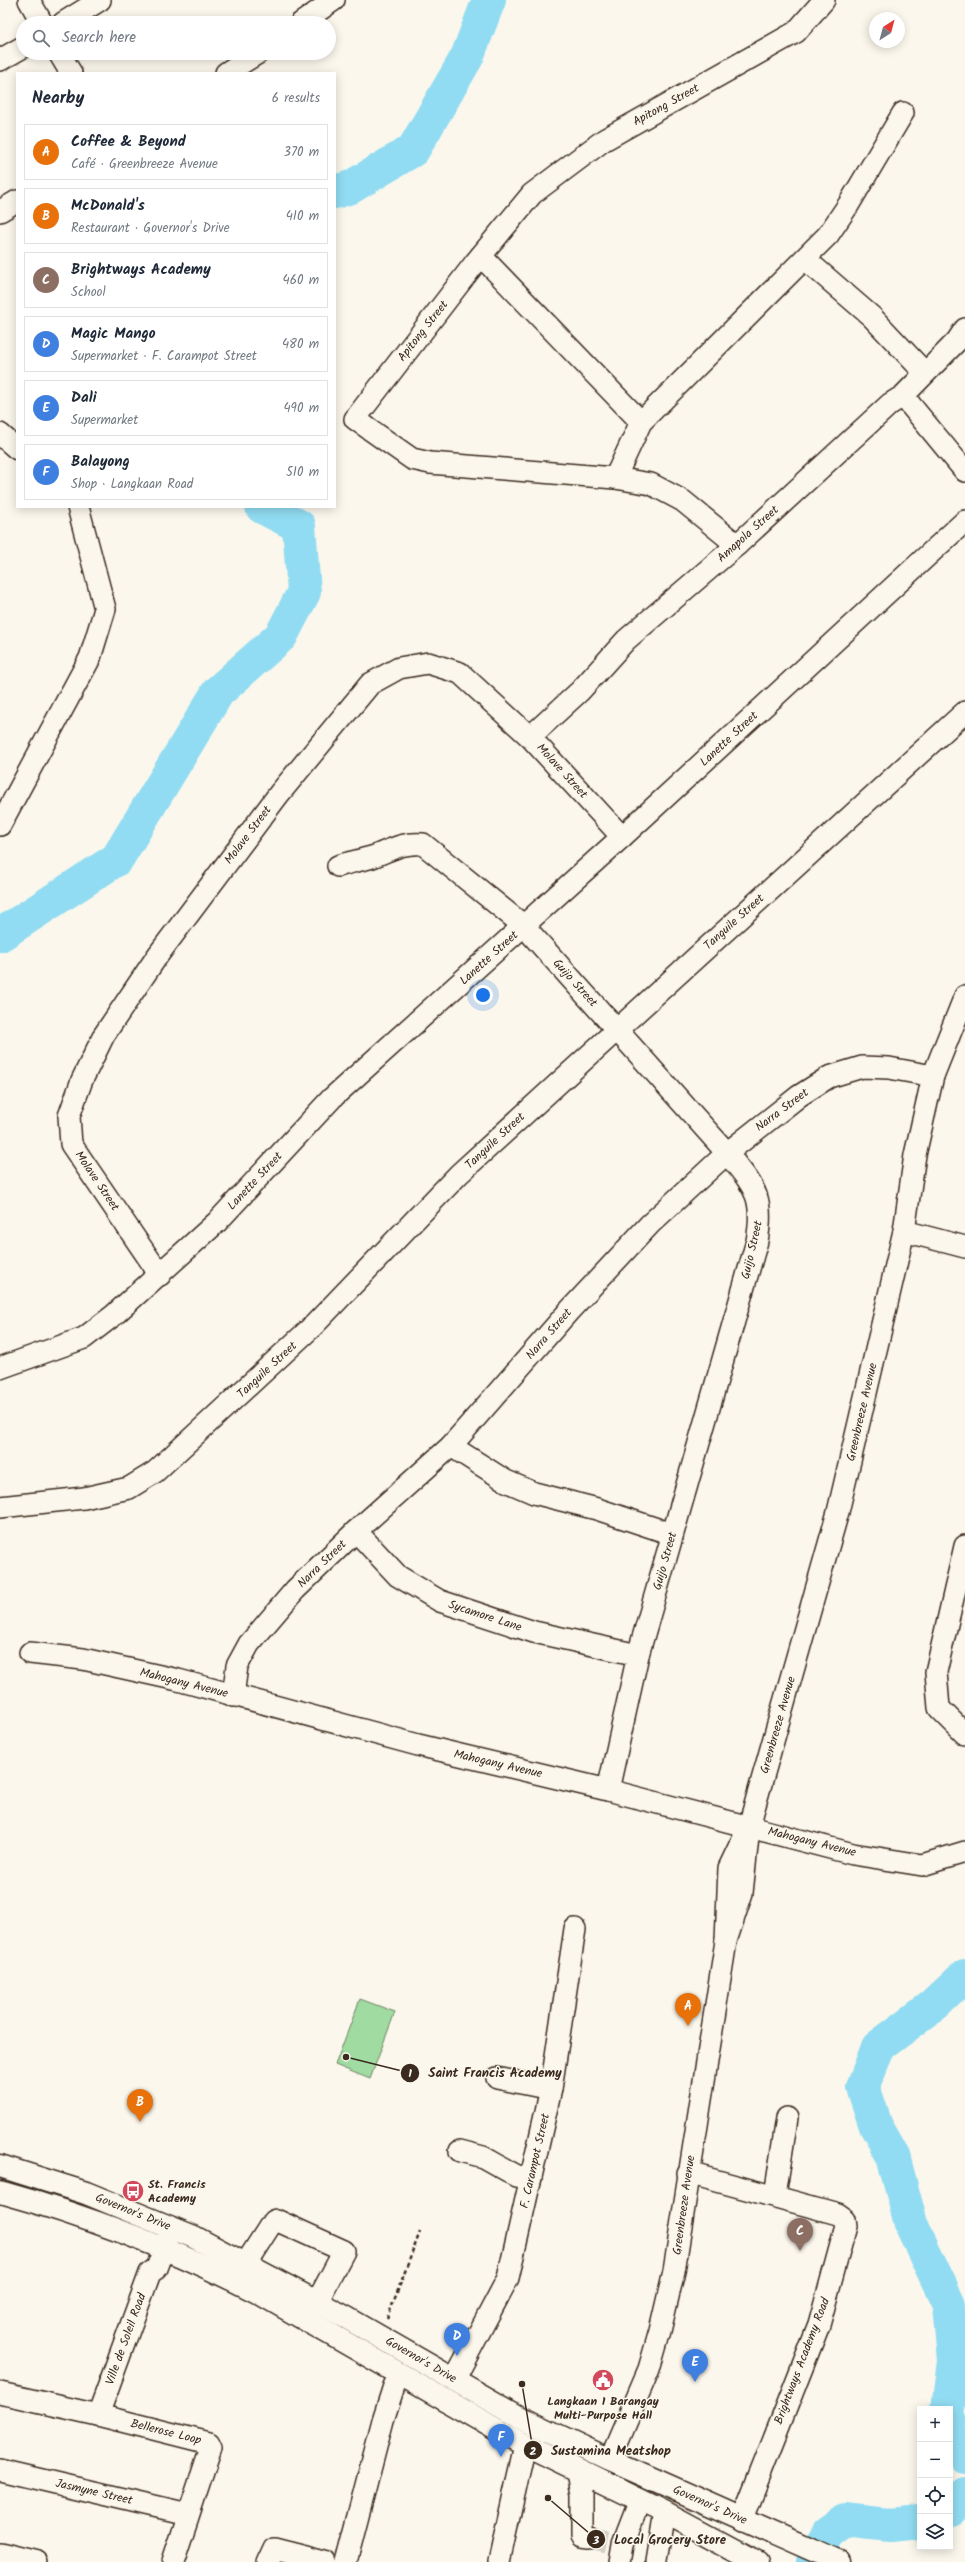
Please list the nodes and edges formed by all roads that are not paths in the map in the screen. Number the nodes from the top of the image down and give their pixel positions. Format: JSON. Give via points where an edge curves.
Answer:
{"nodes":[{"id":1,"x":29,"y":0,"type":"edge"},
{"id":2,"x":100,"y":0,"type":"edge"},
{"id":3,"x":334,"y":0,"type":"edge"},
{"id":4,"x":824,"y":0,"type":"edge"},
{"id":5,"x":38,"y":16,"type":"edge"},
{"id":6,"x":74,"y":16,"type":"edge"},
{"id":7,"x":311,"y":16,"type":"edge"},
{"id":8,"x":16,"y":51,"type":"edge"},
{"id":9,"x":0,"y":60,"type":"edge"},
{"id":10,"x":63,"y":60,"type":"edge"},
{"id":11,"x":247,"y":60,"type":"edge"},
{"id":12,"x":70,"y":72,"type":"edge"},
{"id":13,"x":228,"y":72,"type":"edge"},
{"id":14,"x":903,"y":113,"type":"dead end"},
{"id":15,"x":16,"y":202,"type":"edge"},
{"id":16,"x":0,"y":212,"type":"edge"},
{"id":17,"x":481,"y":256,"type":"junction"},
{"id":18,"x":805,"y":259,"type":"junction"},
{"id":19,"x":965,"y":329,"type":"edge"},
{"id":20,"x":924,"y":372,"type":"junction"},
{"id":21,"x":902,"y":396,"type":"junction"},
{"id":22,"x":641,"y":422,"type":"junction"},
{"id":23,"x":0,"y":434,"type":"edge"},
{"id":24,"x":16,"y":448,"type":"edge"},
{"id":25,"x":965,"y":471,"type":"edge"},
{"id":26,"x":615,"y":478,"type":"junction"},
{"id":27,"x":78,"y":508,"type":"edge"},
{"id":28,"x":965,"y":521,"type":"edge"},
{"id":29,"x":737,"y":545,"type":"junction"},
{"id":30,"x":965,"y":712,"type":"edge"},
{"id":31,"x":530,"y":737,"type":"junction"},
{"id":32,"x":0,"y":825,"type":"edge"},
{"id":33,"x":622,"y":837,"type":"junction"},
{"id":34,"x":338,"y":866,"type":"dead end"},
{"id":35,"x":524,"y":926,"type":"junction"},
{"id":36,"x":965,"y":996,"type":"edge"},
{"id":37,"x":616,"y":1029,"type":"junction"},
{"id":38,"x":933,"y":1076,"type":"junction"},
{"id":39,"x":727,"y":1153,"type":"junction"},
{"id":40,"x":904,"y":1231,"type":"junction"},
{"id":41,"x":965,"y":1247,"type":"edge"},
{"id":42,"x":160,"y":1275,"type":"junction"},
{"id":43,"x":0,"y":1368,"type":"edge"},
{"id":44,"x":451,"y":1446,"type":"junction"},
{"id":45,"x":0,"y":1507,"type":"edge"},
{"id":46,"x":356,"y":1531,"type":"junction"},
{"id":47,"x":672,"y":1534,"type":"junction"},
{"id":48,"x":965,"y":1546,"type":"edge"},
{"id":49,"x":30,"y":1653,"type":"dead end"},
{"id":50,"x":638,"y":1655,"type":"junction"},
{"id":51,"x":232,"y":1696,"type":"junction"},
{"id":52,"x":965,"y":1734,"type":"edge"},
{"id":53,"x":608,"y":1790,"type":"junction"},
{"id":54,"x":749,"y":1826,"type":"junction"},
{"id":55,"x":965,"y":1852,"type":"edge"},
{"id":56,"x":575,"y":1929,"type":"dead end"},
{"id":57,"x":497,"y":2078,"type":"dead end"},
{"id":58,"x":551,"y":2089,"type":"junction"},
{"id":59,"x":787,"y":2118,"type":"dead end"},
{"id":60,"x":460,"y":2151,"type":"dead end"},
{"id":61,"x":0,"y":2166,"type":"edge"},
{"id":62,"x":688,"y":2173,"type":"junction"},
{"id":63,"x":531,"y":2178,"type":"junction"},
{"id":64,"x":0,"y":2192,"type":"edge"},
{"id":65,"x":776,"y":2196,"type":"junction"},
{"id":66,"x":173,"y":2227,"type":"junction"},
{"id":67,"x":161,"y":2258,"type":"junction"},
{"id":68,"x":246,"y":2263,"type":"junction"},
{"id":69,"x":317,"y":2302,"type":"junction"},
{"id":70,"x":400,"y":2375,"type":"junction"},
{"id":71,"x":454,"y":2380,"type":"junction"},
{"id":72,"x":0,"y":2393,"type":"edge"},
{"id":73,"x":104,"y":2416,"type":"junction"},
{"id":74,"x":525,"y":2445,"type":"junction"},
{"id":75,"x":610,"y":2460,"type":"junction"},
{"id":76,"x":0,"y":2470,"type":"edge"},
{"id":77,"x":578,"y":2471,"type":"junction"},
{"id":78,"x":640,"y":2500,"type":"junction"},
{"id":79,"x":664,"y":2512,"type":"junction"},
{"id":80,"x":188,"y":2514,"type":"junction"},
{"id":81,"x":742,"y":2520,"type":"junction"},
{"id":82,"x":610,"y":2547,"type":"edge"},
{"id":83,"x":0,"y":2552,"type":"edge"},
{"id":84,"x":37,"y":2562,"type":"edge"},
{"id":85,"x":173,"y":2562,"type":"edge"},
{"id":86,"x":268,"y":2562,"type":"edge"},
{"id":87,"x":325,"y":2562,"type":"edge"},
{"id":88,"x":346,"y":2562,"type":"edge"},
{"id":89,"x":499,"y":2562,"type":"edge"},
{"id":90,"x":656,"y":2562,"type":"edge"},
{"id":91,"x":757,"y":2562,"type":"edge"},
{"id":92,"x":840,"y":2562,"type":"edge"}],
"edges":[{"from":1,"to":5,"type":"street"},
{"from":2,"to":6,"type":"street"},
{"from":3,"to":7,"type":"street"},
{"from":4,"to":17,"type":"street","name":"Apitong Street","via":[[796,32],[604,140],[532,194]]},
{"from":8,"to":9,"type":"street"},
{"from":10,"to":12,"type":"street"},
{"from":11,"to":13,"type":"street"},
{"from":14,"to":18,"type":"street","via":[[845,210],[828,235]]},
{"from":15,"to":16,"type":"street"},
{"from":17,"to":22,"type":"street"},
{"from":17,"to":26,"type":"street","name":"Apitong Street","via":[[355,419],[412,459],[430,463]]},
{"from":18,"to":20,"type":"street","via":[[872,317]]},
{"from":18,"to":22,"type":"street"},
{"from":19,"to":20,"type":"street","name":"Amapola Street","via":[[957,341]]},
{"from":20,"to":21,"type":"street","name":"Amapola Street"},
{"from":21,"to":25,"type":"street"},
{"from":21,"to":29,"type":"street","name":"Amapola Street","via":[[890,404]]},
{"from":22,"to":26,"type":"street"},
{"from":23,"to":24,"type":"street"},
{"from":26,"to":29,"type":"street","name":"Apitong Street","via":[[651,484],[683,501]]},
{"from":27,"to":32,"type":"street","via":[[105,609],[90,658]]},
{"from":28,"to":33,"type":"street","name":"Lanette Street"},
{"from":29,"to":31,"type":"street","name":"Amapola Street","via":[[626,640],[580,690]]},
{"from":30,"to":37,"type":"street","name":"Tanguile Street"},
{"from":31,"to":33,"type":"street","name":"Molave Street"},
{"from":31,"to":42,"type":"street","name":"Molave Street","via":[[460,673],[428,663],[398,668],[370,684],[279,794],[158,955],[104,1035],[82,1080],[69,1116],[72,1144]]},
{"from":33,"to":35,"type":"street","name":"Lanette Street"},
{"from":34,"to":35,"type":"street","name":"Guijo Street","via":[[410,842],[423,844]]},
{"from":35,"to":37,"type":"street","name":"Guijo Street"},
{"from":35,"to":42,"type":"street","name":"Lanette Street","via":[[332,1098],[217,1222]]},
{"from":36,"to":38,"type":"street","name":"Greenbreeze Avenue"},
{"from":37,"to":39,"type":"street","name":"Guijo Street"},
{"from":37,"to":45,"type":"street","name":"Tanguile Street","via":[[459,1174],[314,1325],[155,1472],[129,1488],[84,1498]]},
{"from":38,"to":39,"type":"street","name":"Narra Street","via":[[889,1068],[862,1067],[829,1077],[799,1096]]},
{"from":38,"to":40,"type":"street","name":"Greenbreeze Avenue","via":[[915,1155]]},
{"from":39,"to":44,"type":"street","name":"Narra Street","via":[[650,1224],[568,1312]]},
{"from":39,"to":47,"type":"street","name":"Guijo Street","via":[[756,1192],[760,1206],[760,1223]]},
{"from":40,"to":41,"type":"street"},
{"from":40,"to":54,"type":"street","name":"Greenbreeze Avenue","via":[[838,1512]]},
{"from":42,"to":43,"type":"street","name":"Lanette Street","via":[[114,1316],[84,1338]]},
{"from":44,"to":46,"type":"street","name":"Narra Street"},
{"from":44,"to":47,"type":"street","via":[[506,1481],[534,1493],[597,1509]]},
{"from":46,"to":50,"type":"street","name":"Sycamore Lane","via":[[398,1576],[440,1601],[534,1632]]},
{"from":46,"to":51,"type":"street","name":"Narra Street","via":[[295,1590],[249,1644],[237,1666]]},
{"from":47,"to":50,"type":"street","name":"Guijo Street"},
{"from":48,"to":52,"type":"street","via":[[936,1672],[939,1708]]},
{"from":49,"to":51,"type":"street","name":"Mahogany Avenue","via":[[82,1659],[178,1680]]},
{"from":50,"to":53,"type":"street","name":"Guijo Street"},
{"from":51,"to":53,"type":"street","name":"Mahogany Avenue","via":[[418,1745]]},
{"from":53,"to":54,"type":"street","name":"Mahogany Avenue"},
{"from":54,"to":55,"type":"street","name":"Mahogany Avenue","via":[[853,1854],[922,1865]]},
{"from":54,"to":62,"type":"street","name":"Greenbreeze Avenue","via":[[742,1893],[726,1941]]},
{"from":56,"to":58,"type":"street","name":"F. Carampot Street"},
{"from":57,"to":58,"type":"street"},
{"from":58,"to":63,"type":"street","name":"F. Carampot Street"},
{"from":59,"to":65,"type":"street"},
{"from":60,"to":63,"type":"street","via":[[483,2157],[517,2176]]},
{"from":61,"to":66,"type":"main road","name":"Governor's Drive","via":[[86,2193]]},
{"from":62,"to":65,"type":"street","name":"Brightways Academy Road"},
{"from":62,"to":75,"type":"street","name":"Greenbreeze Avenue","via":[[674,2272],[660,2331],[649,2369]]},
{"from":63,"to":71,"type":"street","name":"F. Carampot Street","via":[[508,2278]]},
{"from":64,"to":67,"type":"main road","name":"Governor's Drive","via":[[78,2216]]},
{"from":65,"to":81,"type":"street","name":"Brightways Academy Road","via":[[838,2214],[845,2218],[846,2226],[818,2325]]},
{"from":66,"to":67,"type":"street","name":"Ville de Soleil Road"},
{"from":66,"to":68,"type":"main road","name":"Governor's Drive"},
{"from":67,"to":70,"type":"main road","name":"Governor's Drive","via":[[259,2293]]},
{"from":67,"to":73,"type":"street","name":"Ville de Soleil Road","via":[[160,2277]]},
{"from":68,"to":69,"type":"main road","name":"Governor's Drive"},
{"from":68,"to":69,"type":"street","via":[[276,2220],[344,2251]]},
{"from":69,"to":71,"type":"main road","name":"Governor's Drive"},
{"from":70,"to":74,"type":"main road","name":"Governor's Drive"},
{"from":70,"to":88,"type":"street","via":[[383,2420]]},
{"from":71,"to":75,"type":"main road","name":"Governor's Drive","via":[[519,2417]]},
{"from":72,"to":73,"type":"street","name":"Bellerose Loop"},
{"from":73,"to":80,"type":"street","name":"Bellerose Loop","via":[[209,2443],[211,2447]]},
{"from":74,"to":77,"type":"main road","name":"Governor's Drive"},
{"from":74,"to":89,"type":"street"},
{"from":75,"to":81,"type":"main road","name":"Governor's Drive"},
{"from":76,"to":80,"type":"street","name":"Jasmyne Street"},
{"from":77,"to":78,"type":"main road","name":"Governor's Drive"},
{"from":77,"to":82,"type":"street","via":[[582,2493],[582,2537]]},
{"from":78,"to":79,"type":"main road","name":"Governor's Drive"},
{"from":78,"to":82,"type":"street"},
{"from":79,"to":90,"type":"street"},
{"from":79,"to":91,"type":"main road","name":"Governor's Drive"},
{"from":80,"to":85,"type":"street","name":"Bellerose Loop"},
{"from":81,"to":92,"type":"main road","name":"Governor's Drive"},
{"from":83,"to":84,"type":"street"},
{"from":86,"to":87,"type":"street","via":[[274,2549]]}]}
